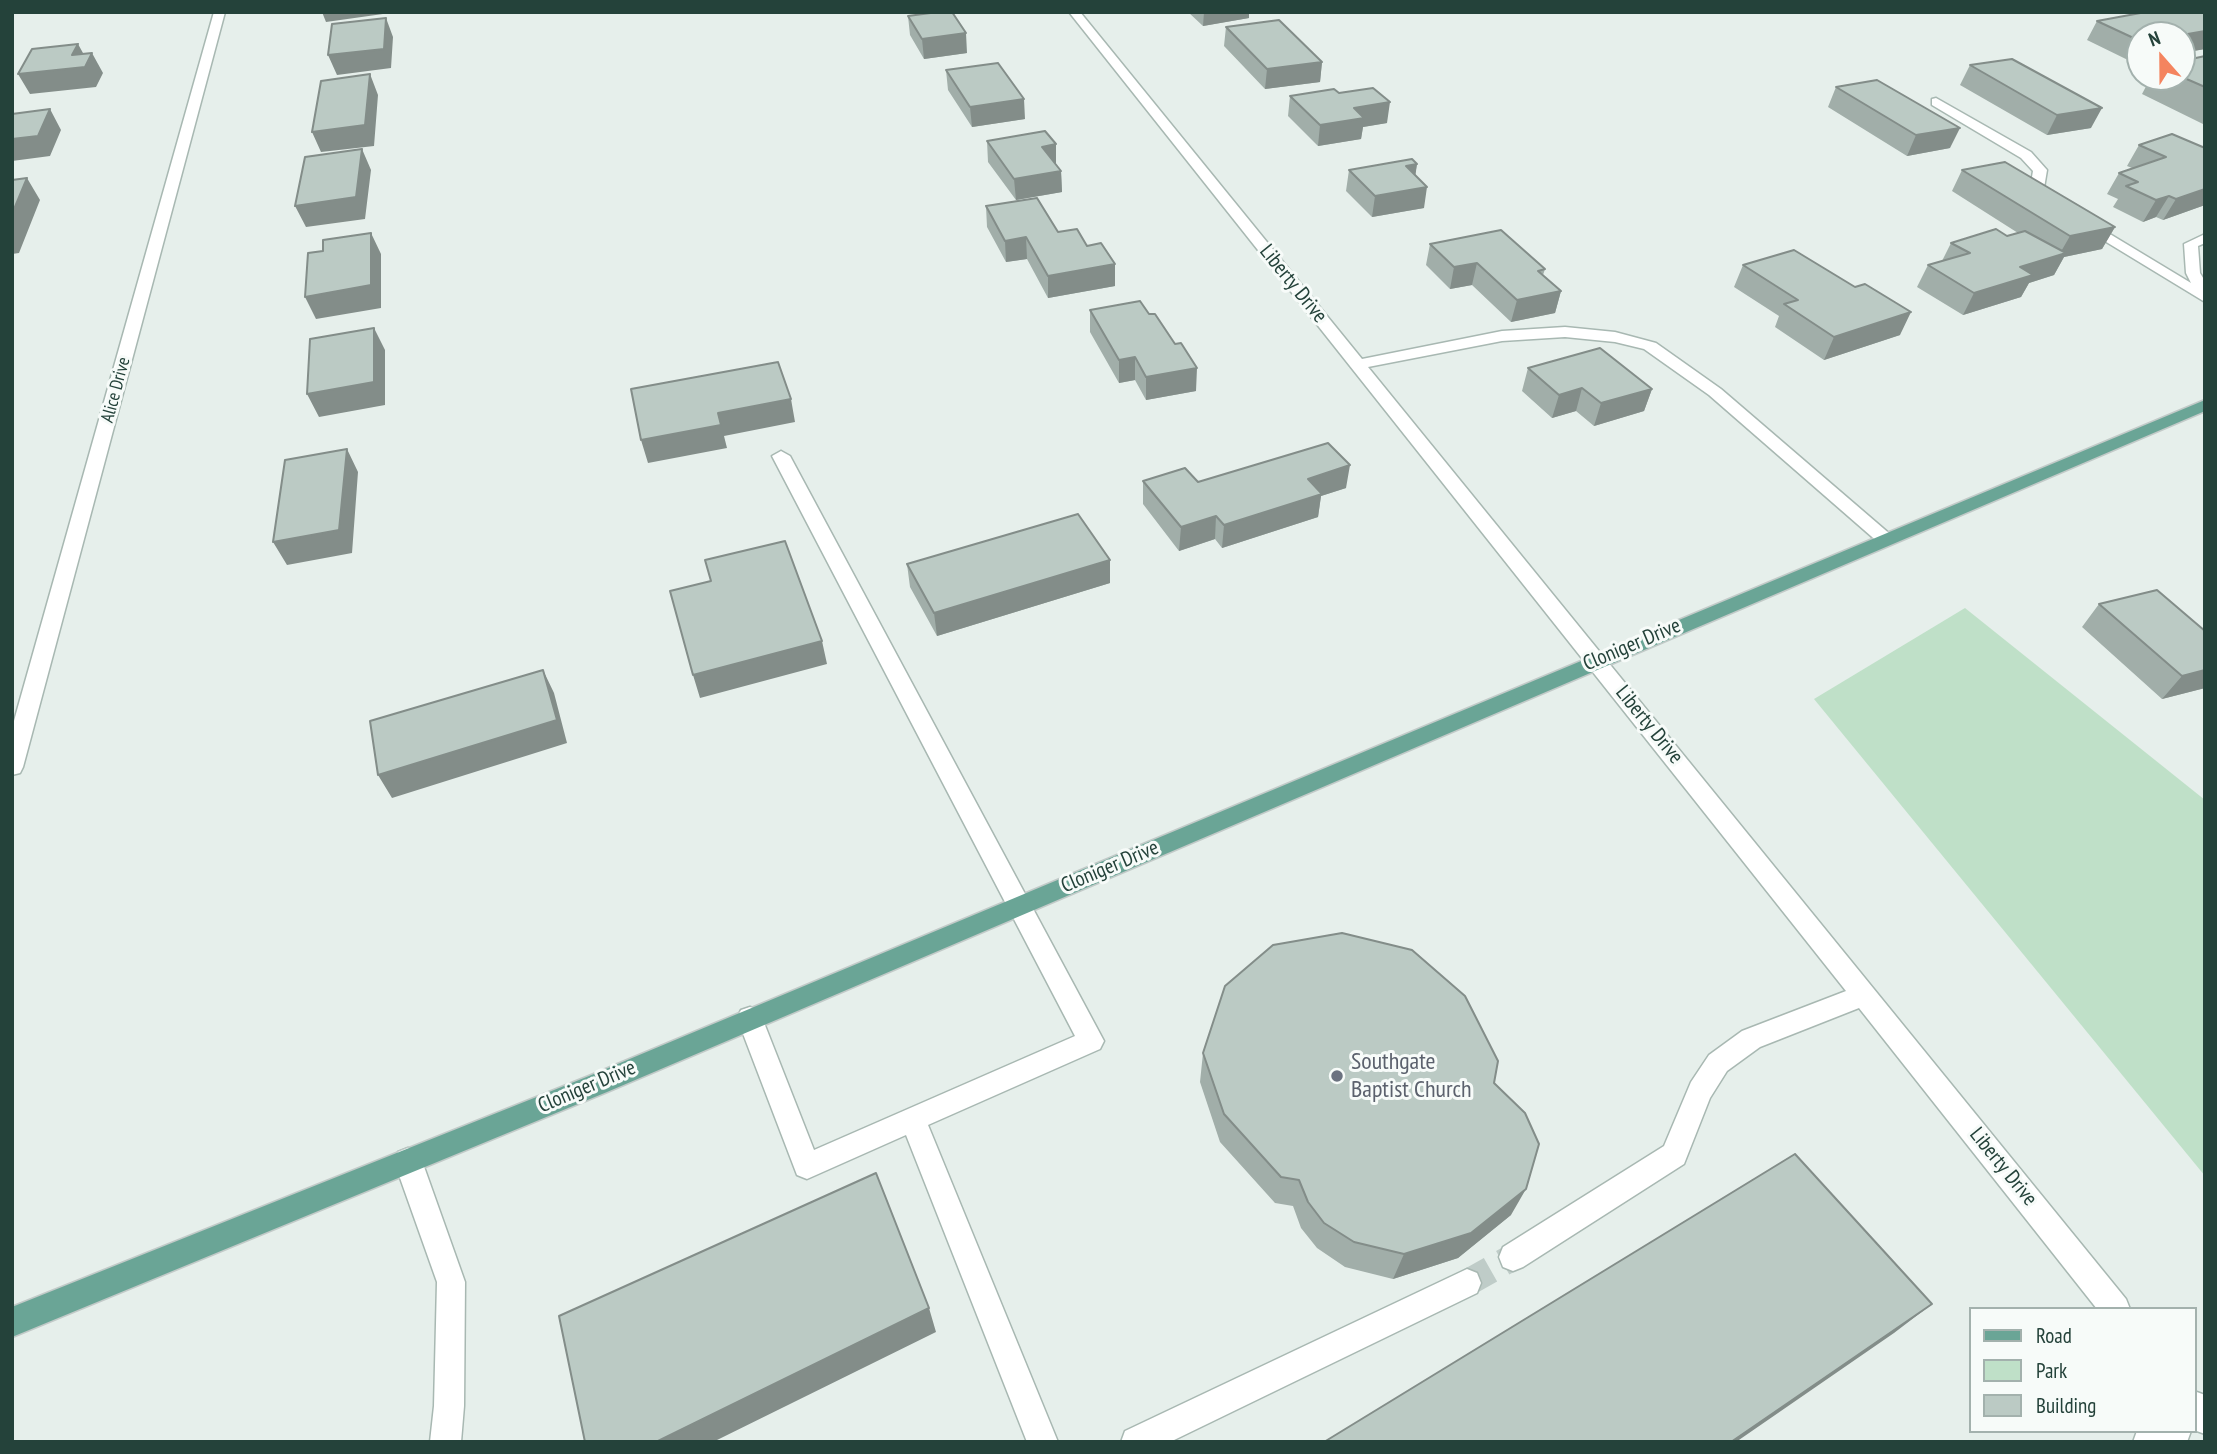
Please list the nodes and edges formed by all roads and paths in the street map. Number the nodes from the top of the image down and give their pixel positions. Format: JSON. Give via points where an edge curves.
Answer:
{"nodes":[{"id":1,"x":220,"y":12,"type":"edge"},
{"id":2,"x":1074,"y":12,"type":"edge"},
{"id":3,"x":1936,"y":102,"type":"dead end"},
{"id":4,"x":2205,"y":238,"type":"edge"},
{"id":5,"x":2205,"y":296,"type":"edge"},
{"id":6,"x":1358,"y":364,"type":"junction"},
{"id":7,"x":2205,"y":405,"type":"edge"},
{"id":8,"x":781,"y":456,"type":"dead end"},
{"id":9,"x":1885,"y":539,"type":"junction"},
{"id":10,"x":1597,"y":660,"type":"junction"},
{"id":11,"x":12,"y":767,"type":"edge"},
{"id":12,"x":1017,"y":905,"type":"junction"},
{"id":13,"x":1865,"y":995,"type":"junction"},
{"id":14,"x":750,"y":1018,"type":"junction"},
{"id":15,"x":913,"y":1120,"type":"junction"},
{"id":16,"x":408,"y":1161,"type":"junction"},
{"id":17,"x":1513,"y":1257,"type":"tunnel mouth"},
{"id":18,"x":1467,"y":1283,"type":"tunnel mouth"},
{"id":19,"x":2114,"y":1307,"type":"edge"},
{"id":20,"x":12,"y":1322,"type":"edge"},
{"id":21,"x":2171,"y":1433,"type":"edge"},
{"id":22,"x":445,"y":1442,"type":"edge"},
{"id":23,"x":1043,"y":1442,"type":"edge"},
{"id":24,"x":1136,"y":1442,"type":"edge"},
{"id":25,"x":2148,"y":1442,"type":"edge"}],
"edges":[{"from":1,"to":11,"type":"street","name":"Alice Drive"},
{"from":2,"to":6,"type":"street","name":"Liberty Drive"},
{"from":3,"to":5,"type":"street","via":[[2026,155],[2040,170],[2038,189],[2065,209]]},
{"from":4,"to":5,"type":"street","via":[[2191,244],[2193,273]]},
{"from":6,"to":9,"type":"street","via":[[1502,336],[1565,332],[1650,346],[1715,392]]},
{"from":6,"to":10,"type":"street","name":"Liberty Drive"},
{"from":7,"to":9,"type":"main road","name":"Cloniger Drive"},
{"from":8,"to":12,"type":"street"},
{"from":9,"to":10,"type":"main road","name":"Cloniger Drive"},
{"from":10,"to":12,"type":"main road","name":"Cloniger Drive"},
{"from":10,"to":13,"type":"street","name":"Liberty Drive"},
{"from":12,"to":14,"type":"main road","name":"Cloniger Drive"},
{"from":12,"to":15,"type":"street","via":[[1090,1041]]},
{"from":13,"to":17,"type":"street","via":[[1751,1040],[1718,1063],[1700,1091],[1674,1156]]},
{"from":13,"to":19,"type":"street","name":"Liberty Drive"},
{"from":14,"to":15,"type":"street","via":[[807,1166]]},
{"from":14,"to":16,"type":"main road","name":"Cloniger Drive"},
{"from":15,"to":23,"type":"street"},
{"from":16,"to":20,"type":"main road","name":"Cloniger Drive"},
{"from":16,"to":22,"type":"street","via":[[451,1282]]},
{"from":18,"to":24,"type":"street"},
{"from":21,"to":25,"type":"street"}]}
